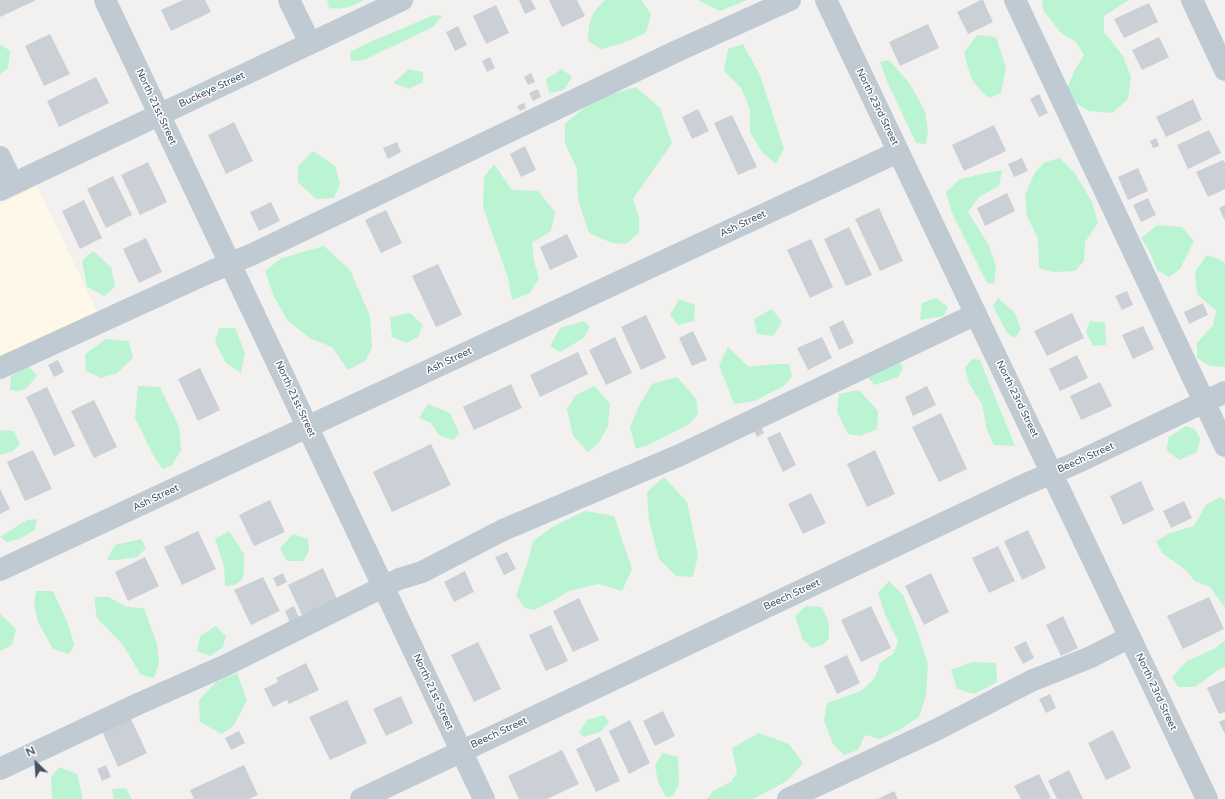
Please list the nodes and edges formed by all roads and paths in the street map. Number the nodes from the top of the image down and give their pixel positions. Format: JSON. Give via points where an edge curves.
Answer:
{"nodes":[{"id":1,"x":105,"y":0,"type":"edge"},
{"id":2,"x":289,"y":0,"type":"edge"},
{"id":3,"x":402,"y":0,"type":"edge"},
{"id":4,"x":790,"y":0,"type":"edge"},
{"id":5,"x":826,"y":0,"type":"edge"},
{"id":6,"x":1015,"y":0,"type":"edge"},
{"id":7,"x":1192,"y":0,"type":"edge"},
{"id":8,"x":310,"y":43,"type":"junction"},
{"id":9,"x":1225,"y":70,"type":"edge"},
{"id":10,"x":159,"y":114,"type":"junction"},
{"id":11,"x":898,"y":152,"type":"junction"},
{"id":12,"x":0,"y":157,"type":"edge"},
{"id":13,"x":6,"y":187,"type":"edge"},
{"id":14,"x":230,"y":264,"type":"junction"},
{"id":15,"x":976,"y":314,"type":"junction"},
{"id":16,"x":0,"y":368,"type":"edge"},
{"id":17,"x":1225,"y":392,"type":"edge"},
{"id":18,"x":1204,"y":402,"type":"junction"},
{"id":19,"x":308,"y":427,"type":"junction"},
{"id":20,"x":1225,"y":446,"type":"edge"},
{"id":21,"x":1052,"y":473,"type":"junction"},
{"id":22,"x":0,"y":570,"type":"edge"},
{"id":23,"x":383,"y":587,"type":"junction"},
{"id":24,"x":1130,"y":637,"type":"junction"},
{"id":25,"x":461,"y":751,"type":"junction"},
{"id":26,"x":0,"y":769,"type":"edge"},
{"id":27,"x":361,"y":799,"type":"edge"},
{"id":28,"x":484,"y":799,"type":"edge"},
{"id":29,"x":788,"y":799,"type":"edge"},
{"id":30,"x":1207,"y":799,"type":"edge"}],
"edges":[{"from":1,"to":10,"type":"street","name":"North 21st Street"},
{"from":2,"to":8,"type":"street"},
{"from":3,"to":8,"type":"street","name":"Buckeye Street"},
{"from":4,"to":14,"type":"street","via":[[677,51]]},
{"from":5,"to":11,"type":"street","name":"North 23rd Street"},
{"from":6,"to":18,"type":"street"},
{"from":7,"to":9,"type":"street"},
{"from":8,"to":10,"type":"street","name":"Buckeye Street"},
{"from":10,"to":13,"type":"street","name":"Buckeye Street"},
{"from":10,"to":14,"type":"street","name":"North 21st Street"},
{"from":11,"to":15,"type":"street","name":"North 23rd Street"},
{"from":11,"to":19,"type":"street","name":"Ash Street"},
{"from":12,"to":13,"type":"street"},
{"from":14,"to":16,"type":"street"},
{"from":14,"to":19,"type":"street","name":"North 21st Street"},
{"from":15,"to":21,"type":"street","name":"North 23rd Street"},
{"from":15,"to":23,"type":"street","via":[[680,455],[503,530],[422,572]]},
{"from":17,"to":18,"type":"street","name":"Beech Street"},
{"from":18,"to":20,"type":"street"},
{"from":18,"to":21,"type":"street","name":"Beech Street"},
{"from":19,"to":22,"type":"street","name":"Ash Street"},
{"from":19,"to":23,"type":"street","name":"North 21st Street"},
{"from":21,"to":24,"type":"street","name":"North 23rd Street"},
{"from":21,"to":25,"type":"street","name":"Beech Street"},
{"from":23,"to":25,"type":"street","name":"North 21st Street"},
{"from":23,"to":26,"type":"street","via":[[224,666]]},
{"from":24,"to":29,"type":"street","via":[[1090,657],[1030,681],[936,730]]},
{"from":24,"to":30,"type":"street","name":"North 23rd Street"},
{"from":25,"to":27,"type":"street","name":"Beech Street"},
{"from":25,"to":28,"type":"street","name":"North 21st Street"}]}
